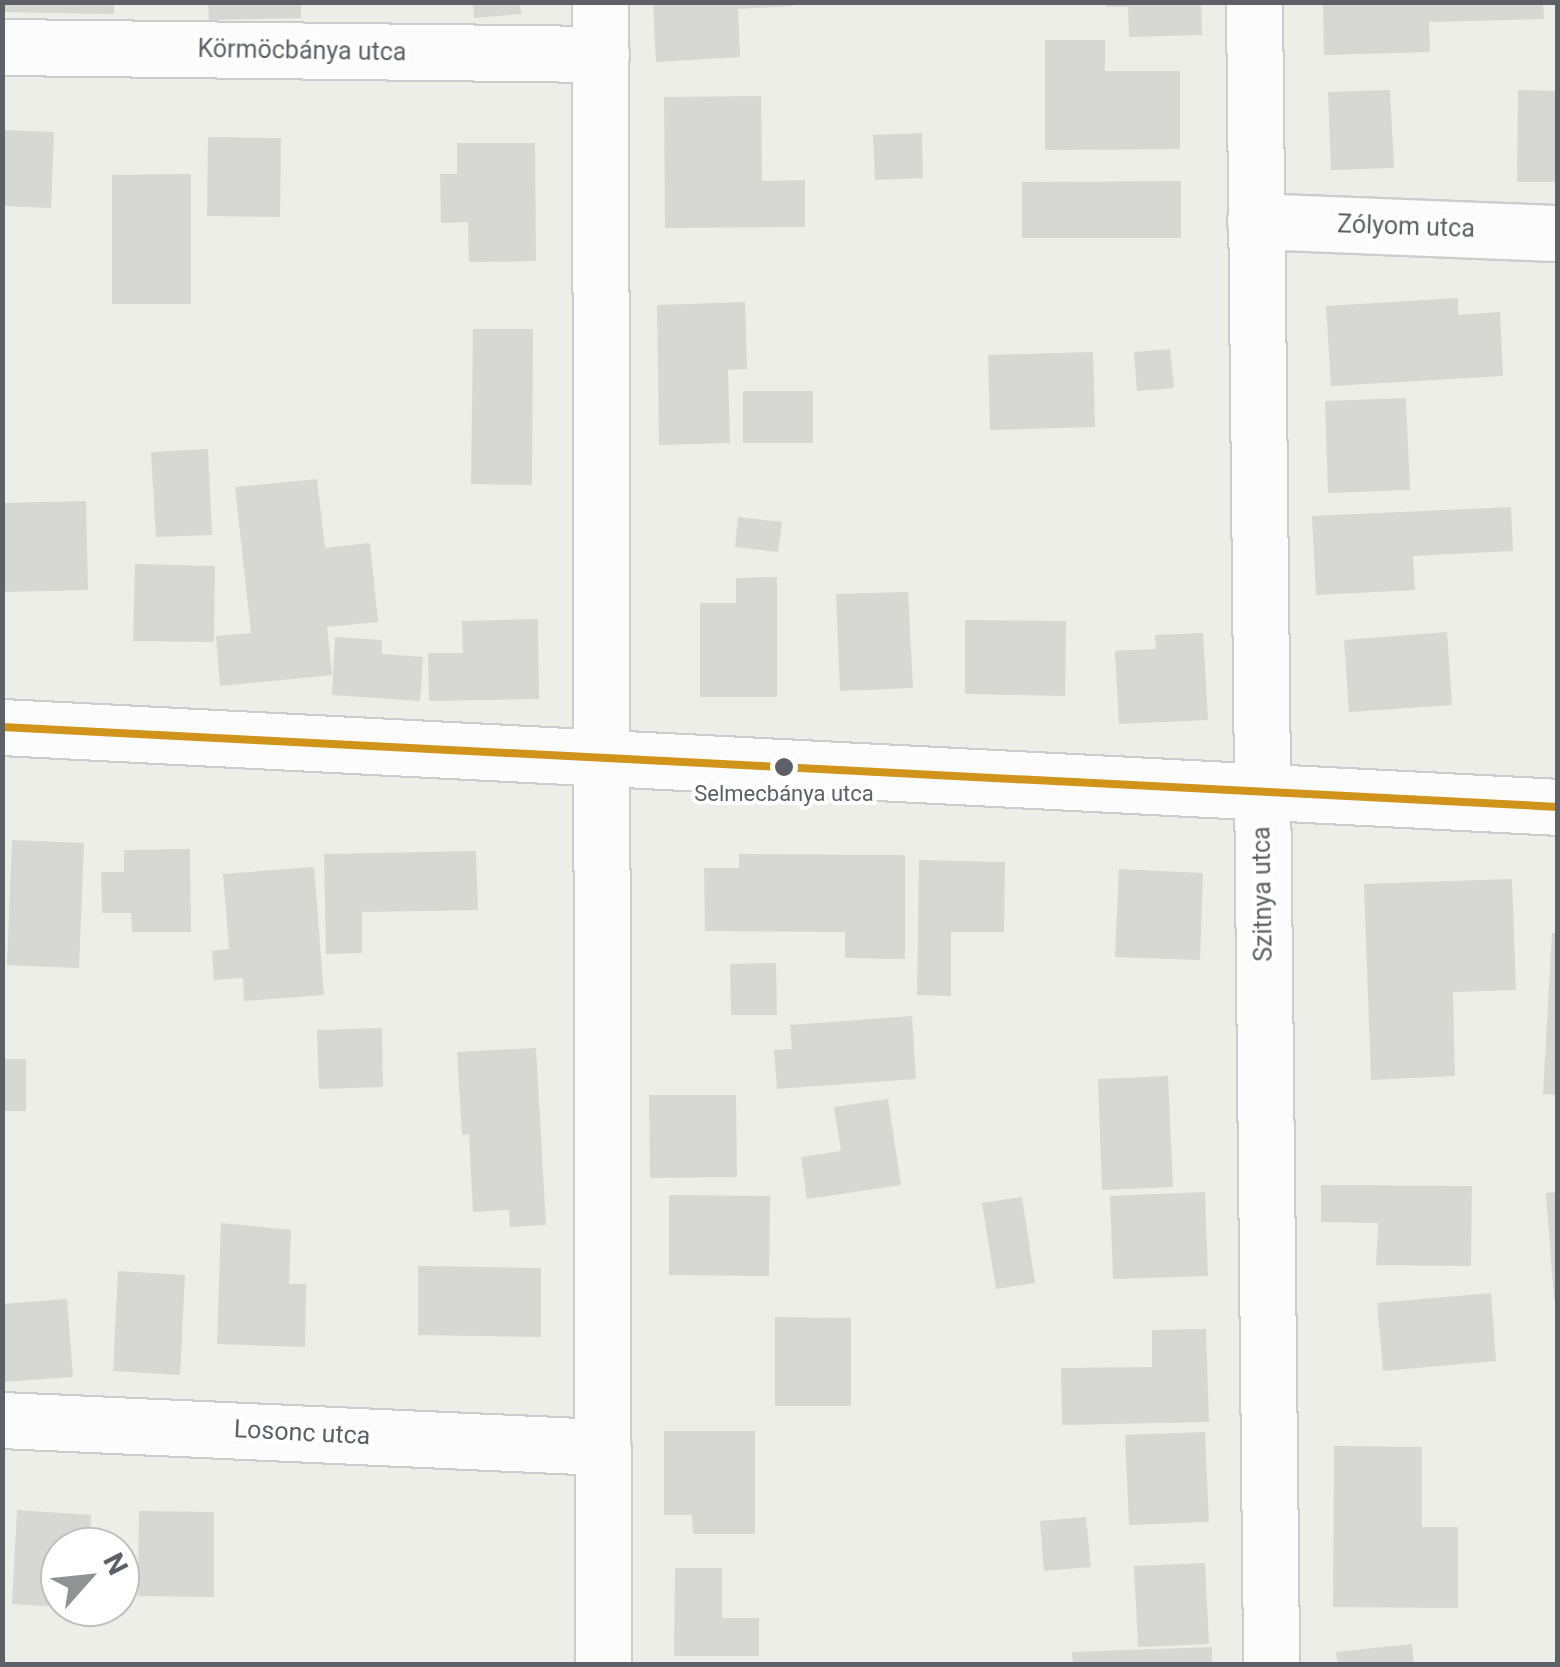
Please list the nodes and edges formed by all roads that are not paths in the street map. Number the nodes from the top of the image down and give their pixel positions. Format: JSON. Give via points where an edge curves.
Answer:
{"nodes":[{"id":1,"x":1254,"y":2,"type":"edge"},
{"id":2,"x":600,"y":28,"type":"edge"},
{"id":3,"x":2,"y":47,"type":"edge"},
{"id":4,"x":1255,"y":221,"type":"junction"},
{"id":5,"x":1558,"y":233,"type":"edge"},
{"id":6,"x":2,"y":727,"type":"edge"},
{"id":7,"x":600,"y":756,"type":"junction"},
{"id":8,"x":1262,"y":791,"type":"junction"},
{"id":9,"x":1558,"y":807,"type":"edge"},
{"id":10,"x":2,"y":1420,"type":"edge"},
{"id":11,"x":602,"y":1446,"type":"junction"},
{"id":12,"x":602,"y":1664,"type":"edge"},
{"id":13,"x":1271,"y":1664,"type":"edge"}],
"edges":[{"from":1,"to":4,"type":"street","name":"Szitnya utca"},
{"from":2,"to":3,"type":"street","name":"Körmöcbánya utca"},
{"from":2,"to":7,"type":"street"},
{"from":4,"to":5,"type":"street","name":"Zólyom utca"},
{"from":4,"to":8,"type":"street","name":"Szitnya utca"},
{"from":6,"to":7,"type":"street"},
{"from":7,"to":8,"type":"street"},
{"from":7,"to":11,"type":"street"},
{"from":8,"to":9,"type":"street"},
{"from":8,"to":13,"type":"street","name":"Szitnya utca"},
{"from":10,"to":11,"type":"street","name":"Losonc utca"},
{"from":11,"to":12,"type":"street"}]}
